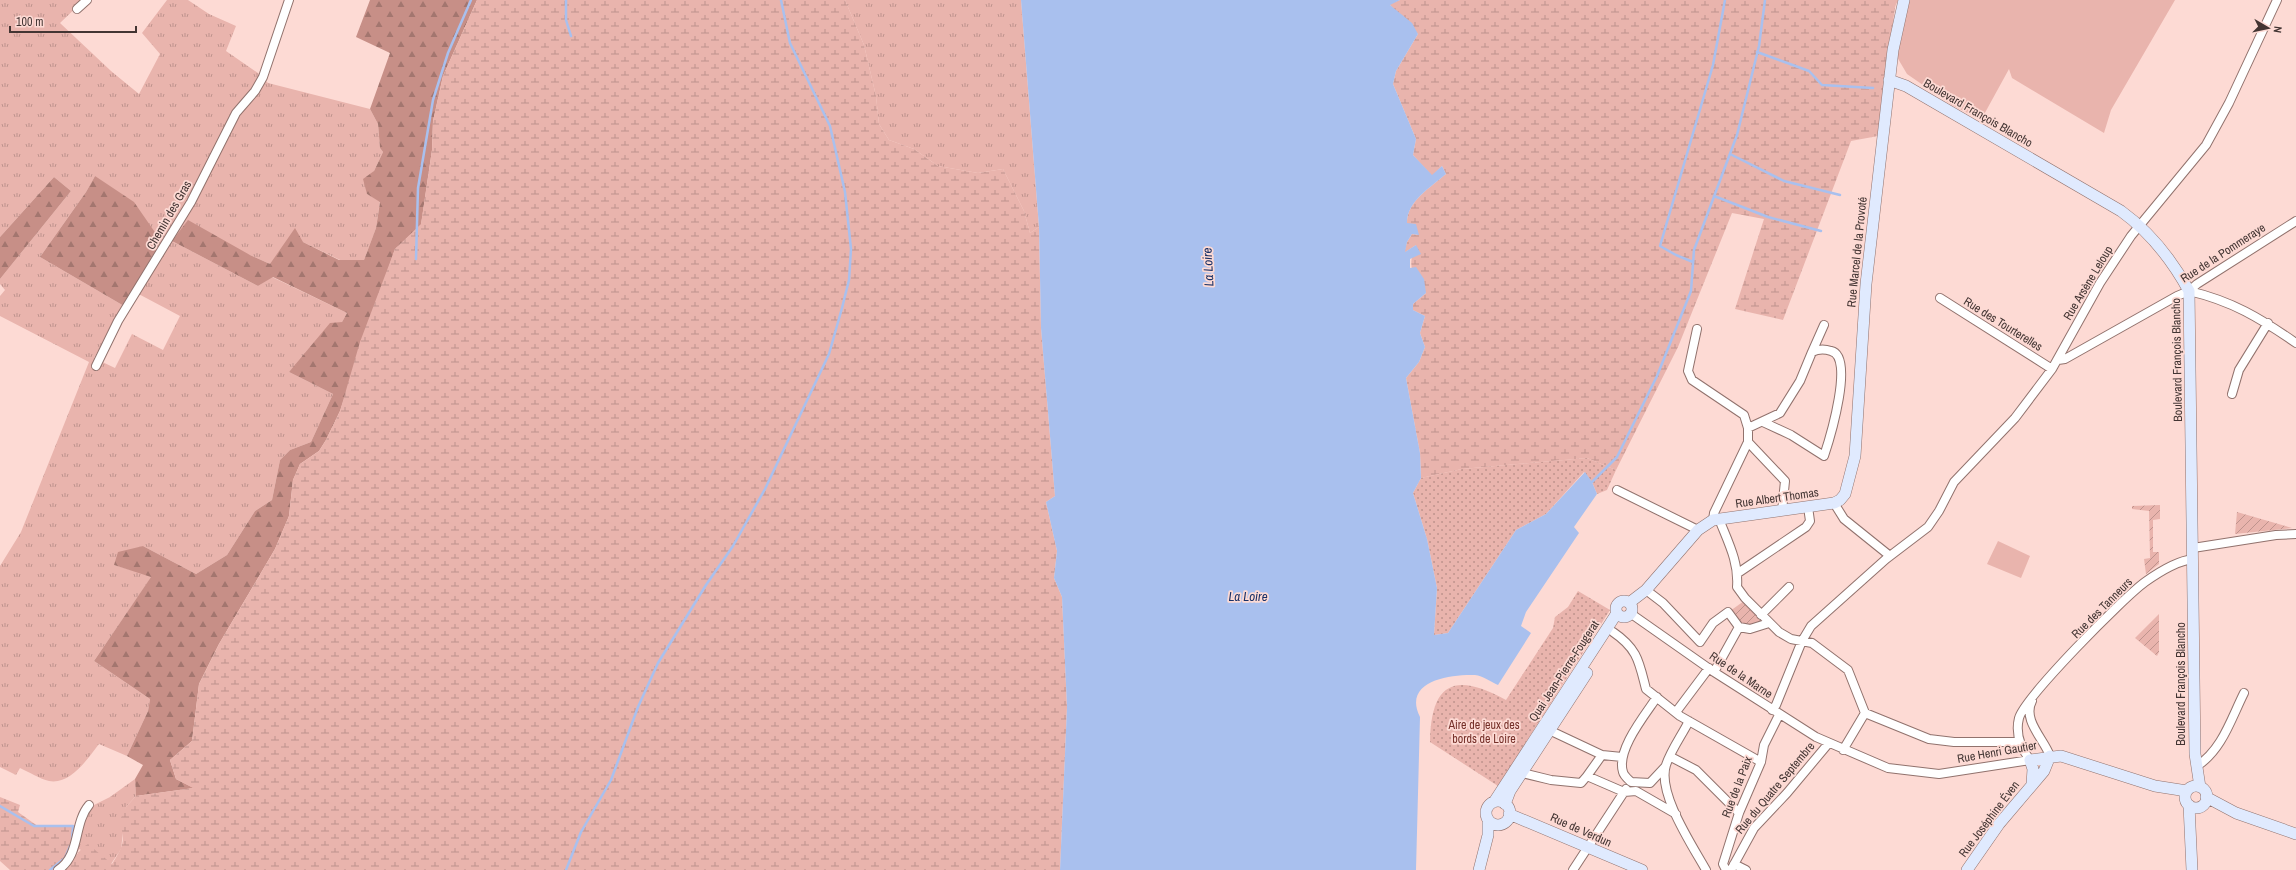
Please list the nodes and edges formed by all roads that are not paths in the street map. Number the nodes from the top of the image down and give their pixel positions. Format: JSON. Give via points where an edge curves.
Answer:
{"nodes":[{"id":1,"x":87,"y":0,"type":"edge"},
{"id":2,"x":289,"y":0,"type":"edge"},
{"id":3,"x":1904,"y":0,"type":"edge"},
{"id":4,"x":2277,"y":0,"type":"edge"},
{"id":5,"x":77,"y":9,"type":"dead end"},
{"id":6,"x":1889,"y":80,"type":"junction"},
{"id":7,"x":2296,"y":222,"type":"edge"},
{"id":8,"x":2140,"y":225,"type":"junction"},
{"id":9,"x":2189,"y":291,"type":"junction"},
{"id":10,"x":1940,"y":298,"type":"dead end"},
{"id":11,"x":2268,"y":323,"type":"junction"},
{"id":12,"x":1824,"y":325,"type":"dead end"},
{"id":13,"x":1697,"y":329,"type":"dead end"},
{"id":14,"x":2296,"y":343,"type":"edge"},
{"id":15,"x":1812,"y":352,"type":"junction"},
{"id":16,"x":2058,"y":360,"type":"junction"},
{"id":17,"x":96,"y":366,"type":"dead end"},
{"id":18,"x":2052,"y":369,"type":"junction"},
{"id":19,"x":2232,"y":394,"type":"dead end"},
{"id":20,"x":1763,"y":422,"type":"junction"},
{"id":21,"x":1748,"y":428,"type":"junction"},
{"id":22,"x":1748,"y":442,"type":"junction"},
{"id":23,"x":1617,"y":490,"type":"dead end"},
{"id":24,"x":1834,"y":503,"type":"junction"},
{"id":25,"x":1808,"y":507,"type":"junction"},
{"id":26,"x":1782,"y":510,"type":"junction"},
{"id":27,"x":1718,"y":519,"type":"junction"},
{"id":28,"x":1695,"y":533,"type":"junction"},
{"id":29,"x":2296,"y":534,"type":"edge"},
{"id":30,"x":2193,"y":554,"type":"junction"},
{"id":31,"x":1890,"y":556,"type":"junction"},
{"id":32,"x":1738,"y":573,"type":"junction"},
{"id":33,"x":1789,"y":586,"type":"dead end"},
{"id":34,"x":1644,"y":592,"type":"junction"},
{"id":35,"x":1625,"y":612,"type":"junction"},
{"id":36,"x":1761,"y":615,"type":"junction"},
{"id":37,"x":1769,"y":623,"type":"junction"},
{"id":38,"x":1739,"y":627,"type":"junction"},
{"id":39,"x":1613,"y":632,"type":"junction"},
{"id":40,"x":1802,"y":640,"type":"junction"},
{"id":41,"x":1711,"y":670,"type":"junction"},
{"id":42,"x":2039,"y":691,"type":"junction"},
{"id":43,"x":2244,"y":693,"type":"dead end"},
{"id":44,"x":1657,"y":697,"type":"junction"},
{"id":45,"x":1772,"y":710,"type":"junction"},
{"id":46,"x":1865,"y":713,"type":"junction"},
{"id":47,"x":1678,"y":714,"type":"junction"},
{"id":48,"x":1779,"y":715,"type":"junction"},
{"id":49,"x":1689,"y":721,"type":"junction"},
{"id":50,"x":2032,"y":724,"type":"junction"},
{"id":51,"x":2018,"y":726,"type":"junction"},
{"id":52,"x":1550,"y":731,"type":"junction"},
{"id":53,"x":2019,"y":742,"type":"junction"},
{"id":54,"x":1828,"y":744,"type":"junction"},
{"id":55,"x":1843,"y":750,"type":"junction"},
{"id":56,"x":2195,"y":754,"type":"junction"},
{"id":57,"x":1602,"y":755,"type":"junction"},
{"id":58,"x":2050,"y":756,"type":"junction"},
{"id":59,"x":1622,"y":757,"type":"junction"},
{"id":60,"x":2030,"y":760,"type":"junction"},
{"id":61,"x":1668,"y":761,"type":"junction"},
{"id":62,"x":1761,"y":762,"type":"junction"},
{"id":63,"x":2197,"y":766,"type":"junction"},
{"id":64,"x":1522,"y":773,"type":"junction"},
{"id":65,"x":1587,"y":776,"type":"junction"},
{"id":66,"x":1631,"y":782,"type":"junction"},
{"id":67,"x":2032,"y":784,"type":"junction"},
{"id":68,"x":1624,"y":792,"type":"junction"},
{"id":69,"x":2195,"y":798,"type":"junction"},
{"id":70,"x":1494,"y":802,"type":"junction"},
{"id":71,"x":89,"y":805,"type":"dead end"},
{"id":72,"x":1507,"y":809,"type":"junction"},
{"id":73,"x":1739,"y":813,"type":"junction"},
{"id":74,"x":1676,"y":814,"type":"junction"},
{"id":75,"x":1493,"y":822,"type":"junction"},
{"id":76,"x":2296,"y":834,"type":"edge"},
{"id":77,"x":1587,"y":848,"type":"junction"},
{"id":78,"x":1733,"y":867,"type":"edge"},
{"id":79,"x":58,"y":870,"type":"edge"},
{"id":80,"x":1479,"y":870,"type":"edge"},
{"id":81,"x":1486,"y":870,"type":"edge"},
{"id":82,"x":1573,"y":870,"type":"edge"},
{"id":83,"x":1642,"y":870,"type":"edge"},
{"id":84,"x":1706,"y":870,"type":"edge"},
{"id":85,"x":1726,"y":870,"type":"edge"},
{"id":86,"x":1746,"y":870,"type":"edge"},
{"id":87,"x":1967,"y":870,"type":"edge"},
{"id":88,"x":2192,"y":870,"type":"edge"},
{"id":89,"x":2197,"y":870,"type":"edge"}],
"edges":[{"from":1,"to":5,"type":"street"},
{"from":2,"to":17,"type":"street","name":"Chemin des Gras","via":[[263,77],[236,113],[191,202],[118,321]]},
{"from":3,"to":6,"type":"street","name":"Rue Marcel de la Provoté","via":[[1895,34]]},
{"from":4,"to":8,"type":"street","name":"Rue Arsène Leloup","via":[[2229,103],[2206,145]]},
{"from":6,"to":8,"type":"street","name":"Boulevard François Blancho","via":[[1898,82],[2032,158]]},
{"from":6,"to":24,"type":"street","name":"Rue Marcel de la Provoté","via":[[1866,284],[1855,456],[1845,494]]},
{"from":7,"to":9,"type":"street","name":"Rue de la Pommeraye"},
{"from":8,"to":9,"type":"street","name":"Boulevard François Blancho","via":[[2157,244]]},
{"from":8,"to":16,"type":"street","name":"Rue Arsène Leloup","via":[[2100,283]]},
{"from":9,"to":11,"type":"street","via":[[2226,301]]},
{"from":9,"to":16,"type":"street","name":"Rue de la Pommeraye","via":[[2065,359]]},
{"from":9,"to":30,"type":"street","name":"Boulevard François Blancho"},
{"from":10,"to":18,"type":"street","name":"Rue des Tourterelles"},
{"from":11,"to":14,"type":"street"},
{"from":11,"to":19,"type":"street","via":[[2239,370]]},
{"from":12,"to":15,"type":"street"},
{"from":13,"to":21,"type":"street","via":[[1688,371],[1692,380],[1744,415]]},
{"from":15,"to":20,"type":"street","via":[[1788,402],[1780,412]]},
{"from":15,"to":20,"type":"street","via":[[1835,352],[1842,362],[1840,387],[1824,456],[1791,435]]},
{"from":16,"to":18,"type":"street","name":"Rue Arsène Leloup"},
{"from":18,"to":31,"type":"street","name":"Rue Arsène Leloup","via":[[2015,418],[1954,482],[1928,527]]},
{"from":20,"to":21,"type":"street"},
{"from":21,"to":22,"type":"street"},
{"from":22,"to":26,"type":"street","via":[[1785,481]]},
{"from":22,"to":27,"type":"street","via":[[1714,513]]},
{"from":23,"to":28,"type":"street"},
{"from":24,"to":25,"type":"street","name":"Rue Albert Thomas"},
{"from":24,"to":31,"type":"street","via":[[1844,519]]},
{"from":25,"to":26,"type":"street","name":"Rue Albert Thomas"},
{"from":25,"to":32,"type":"street","via":[[1810,521],[1806,527]]},
{"from":26,"to":27,"type":"street","name":"Rue Albert Thomas"},
{"from":27,"to":28,"type":"street","name":"Quai Jean-Pierre-Fougerat"},
{"from":27,"to":32,"type":"street"},
{"from":28,"to":34,"type":"street","name":"Quai Jean-Pierre-Fougerat"},
{"from":29,"to":30,"type":"street","name":"Rue des Tanneurs","via":[[2276,535]]},
{"from":30,"to":42,"type":"street","name":"Rue des Tanneurs","via":[[2168,567],[2128,596]]},
{"from":30,"to":56,"type":"street","name":"Boulevard François Blancho"},
{"from":31,"to":40,"type":"street","name":"Rue Arsène Leloup","via":[[1813,623]]},
{"from":32,"to":36,"type":"street","via":[[1737,587]]},
{"from":33,"to":36,"type":"street"},
{"from":34,"to":35,"type":"street","name":"Quai Jean-Pierre-Fougerat"},
{"from":34,"to":38,"type":"street","via":[[1663,602],[1700,642],[1713,623],[1728,612]]},
{"from":35,"to":39,"type":"street","name":"Quai Jean-Pierre-Fougerat"},
{"from":35,"to":41,"type":"street","name":"Rue de la Marne"},
{"from":35,"to":70,"type":"street","name":"Quai Jean-Pierre-Fougerat"},
{"from":36,"to":37,"type":"street"},
{"from":37,"to":38,"type":"street","via":[[1750,629]]},
{"from":37,"to":40,"type":"street","via":[[1792,639]]},
{"from":38,"to":41,"type":"street"},
{"from":39,"to":44,"type":"street","via":[[1632,647],[1640,664],[1646,689]]},
{"from":39,"to":52,"type":"street","name":"Quai Jean-Pierre-Fougerat"},
{"from":40,"to":45,"type":"street","name":"Rue Arsène Leloup"},
{"from":40,"to":46,"type":"street","via":[[1812,643],[1848,670]]},
{"from":41,"to":45,"type":"street","name":"Rue de la Marne"},
{"from":41,"to":47,"type":"street"},
{"from":42,"to":50,"type":"street","via":[[2029,709]]},
{"from":42,"to":51,"type":"street","via":[[2023,708]]},
{"from":43,"to":63,"type":"street","via":[[2219,744],[2209,758]]},
{"from":44,"to":47,"type":"street"},
{"from":44,"to":59,"type":"street","via":[[1641,720]]},
{"from":45,"to":48,"type":"street","name":"Rue de la Marne"},
{"from":46,"to":53,"type":"street","via":[[1929,739],[1985,744]]},
{"from":46,"to":55,"type":"street"},
{"from":47,"to":49,"type":"street"},
{"from":48,"to":54,"type":"street","name":"Rue de la Marne"},
{"from":48,"to":62,"type":"street","name":"Rue de la Paix","via":[[1764,745]]},
{"from":49,"to":61,"type":"street"},
{"from":49,"to":62,"type":"street"},
{"from":50,"to":51,"type":"street"},
{"from":50,"to":58,"type":"street","via":[[2046,744]]},
{"from":51,"to":53,"type":"street"},
{"from":52,"to":57,"type":"street"},
{"from":52,"to":64,"type":"street","name":"Quai Jean-Pierre-Fougerat"},
{"from":53,"to":60,"type":"street"},
{"from":54,"to":55,"type":"street","name":"Rue de la Marne"},
{"from":54,"to":78,"type":"street","name":"Rue du Quatre Septembre","via":[[1754,828]]},
{"from":55,"to":60,"type":"street","name":"Rue Henri Gautier","via":[[1888,768],[1939,774]]},
{"from":56,"to":63,"type":"street","name":"Boulevard François Blancho"},
{"from":56,"to":69,"type":"street","name":"Boulevard François Blancho"},
{"from":57,"to":59,"type":"street"},
{"from":57,"to":65,"type":"street"},
{"from":58,"to":60,"type":"street","name":"Rue Henri Gautier"},
{"from":58,"to":67,"type":"street","name":"Rue Joséphine Éven","via":[[2044,771]]},
{"from":58,"to":69,"type":"street","name":"Rue Henri Gautier","via":[[2068,757]]},
{"from":59,"to":66,"type":"street","via":[[1623,773]]},
{"from":60,"to":67,"type":"street","name":"Rue Joséphine Éven","via":[[2033,769]]},
{"from":61,"to":66,"type":"street","via":[[1650,783]]},
{"from":61,"to":73,"type":"street","via":[[1696,770]]},
{"from":61,"to":74,"type":"street","via":[[1664,776]]},
{"from":62,"to":73,"type":"street","name":"Rue de la Paix"},
{"from":63,"to":69,"type":"street","name":"Boulevard François Blancho"},
{"from":64,"to":65,"type":"street","via":[[1551,780],[1581,783]]},
{"from":64,"to":72,"type":"street","name":"Quai Jean-Pierre-Fougerat","via":[[1510,791]]},
{"from":65,"to":68,"type":"street"},
{"from":66,"to":68,"type":"street"},
{"from":67,"to":87,"type":"street","name":"Rue Joséphine Éven","via":[[1999,824]]},
{"from":68,"to":74,"type":"street","via":[[1636,791]]},
{"from":68,"to":77,"type":"street"},
{"from":69,"to":76,"type":"street","name":"Rue Henri Gautier"},
{"from":69,"to":88,"type":"street","name":"Boulevard François Blancho"},
{"from":69,"to":89,"type":"street","name":"Boulevard François Blancho"},
{"from":70,"to":72,"type":"street"},
{"from":70,"to":75,"type":"street","name":"Quai Jean-Pierre-Fougerat","via":[[1486,811]]},
{"from":71,"to":79,"type":"street","via":[[83,813],[77,841],[69,860]]},
{"from":72,"to":75,"type":"street","name":"Quai Jean-Pierre-Fougerat","via":[[1506,822]]},
{"from":72,"to":77,"type":"street","name":"Rue de Verdun"},
{"from":73,"to":85,"type":"street","name":"Rue de la Paix","via":[[1723,864]]},
{"from":74,"to":84,"type":"street"},
{"from":75,"to":80,"type":"street","name":"Quai Jean-Pierre-Fougerat"},
{"from":75,"to":81,"type":"street","name":"Quai Jean-Pierre-Fougerat"},
{"from":77,"to":82,"type":"street"},
{"from":77,"to":83,"type":"street","name":"Rue de Verdun"},
{"from":78,"to":86,"type":"street"}]}
